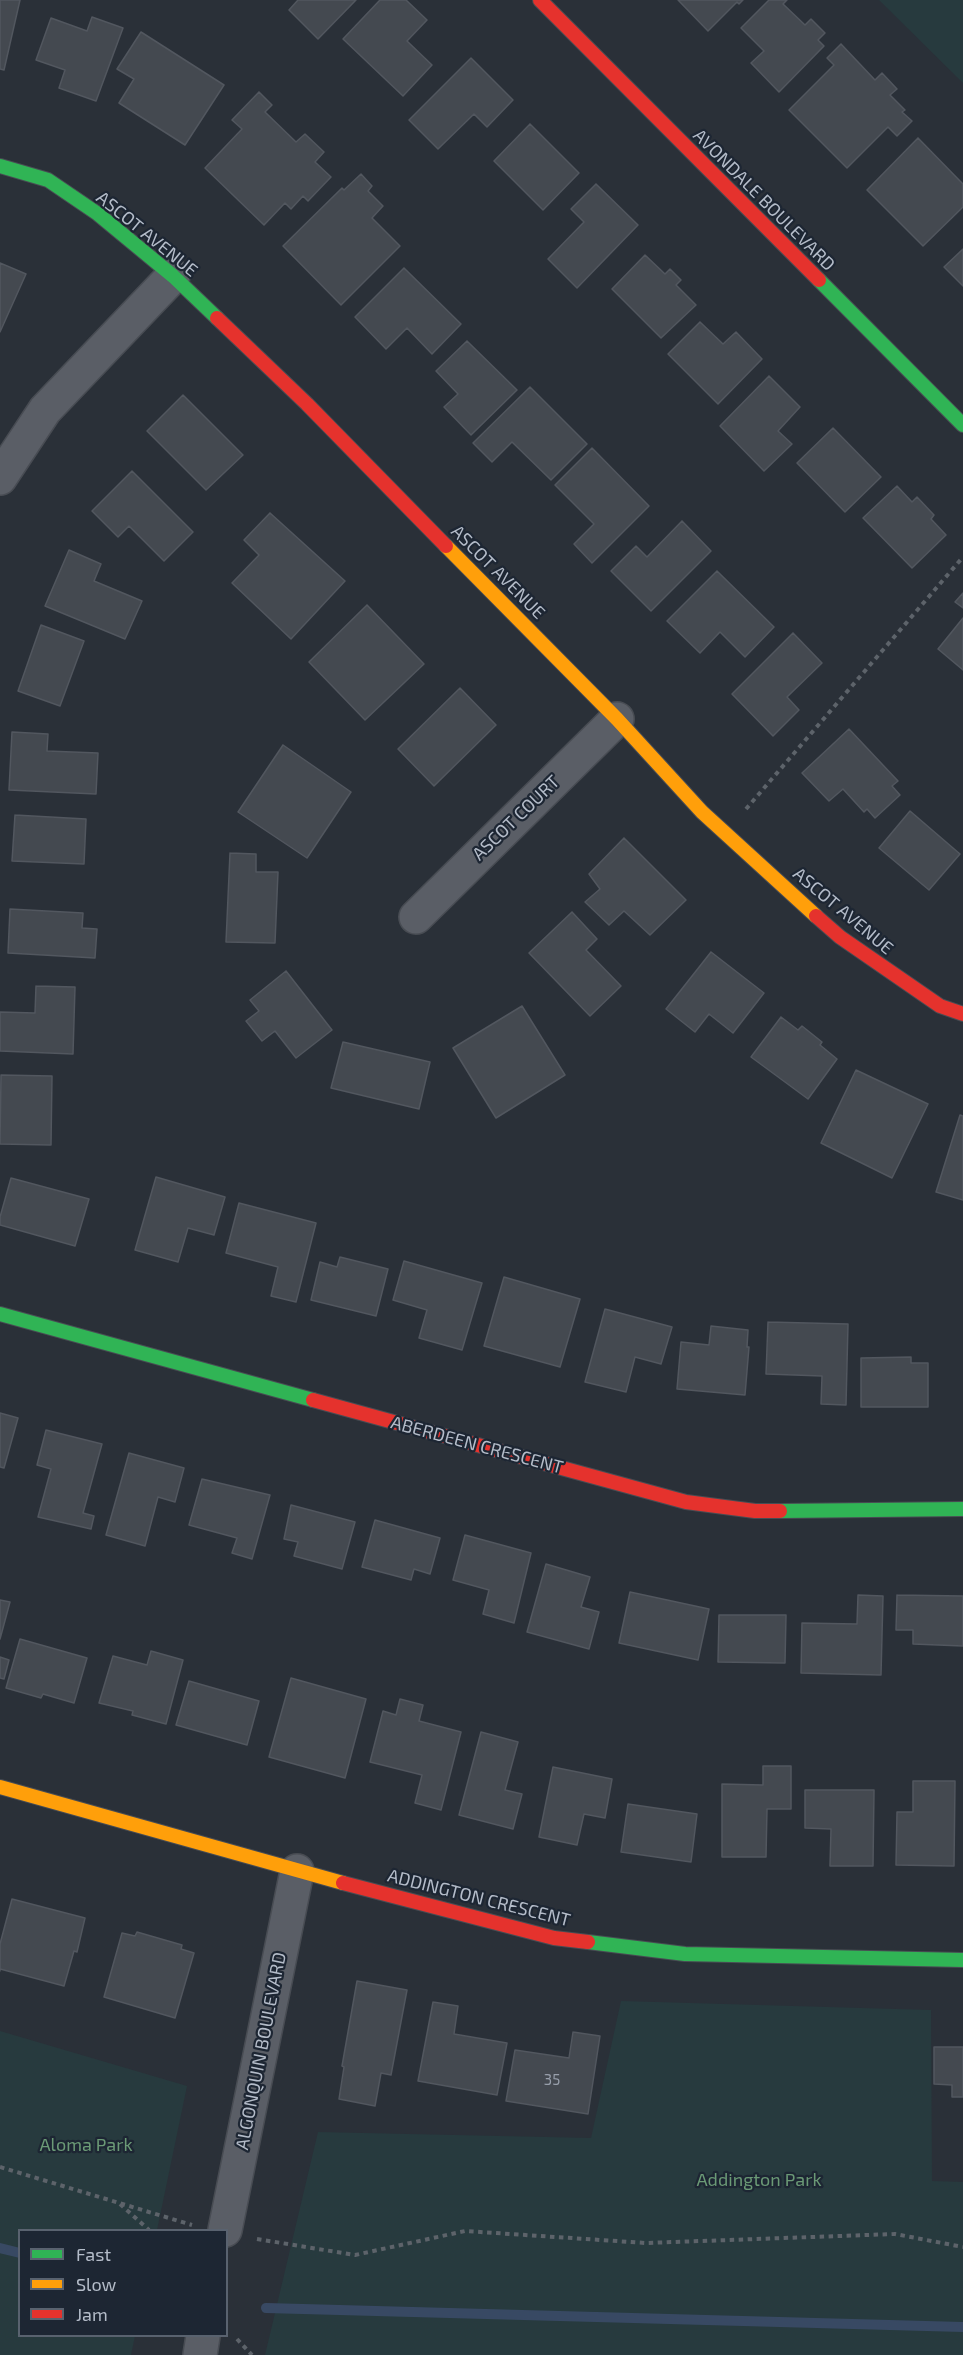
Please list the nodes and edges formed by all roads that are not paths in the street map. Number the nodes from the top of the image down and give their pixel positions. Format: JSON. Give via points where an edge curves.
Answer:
{"nodes":[{"id":1,"x":540,"y":0,"type":"edge"},
{"id":2,"x":0,"y":166,"type":"edge"},
{"id":3,"x":173,"y":276,"type":"junction"},
{"id":4,"x":963,"y":425,"type":"edge"},
{"id":5,"x":0,"y":478,"type":"edge"},
{"id":6,"x":617,"y":719,"type":"junction"},
{"id":7,"x":416,"y":917,"type":"dead end"},
{"id":8,"x":963,"y":1014,"type":"edge"},
{"id":9,"x":0,"y":1314,"type":"edge"},
{"id":10,"x":963,"y":1509,"type":"edge"},
{"id":11,"x":0,"y":1787,"type":"edge"},
{"id":12,"x":297,"y":1870,"type":"junction"},
{"id":13,"x":963,"y":1960,"type":"edge"},
{"id":14,"x":227,"y":2229,"type":"edge"},
{"id":15,"x":203,"y":2337,"type":"edge"},
{"id":16,"x":200,"y":2355,"type":"edge"}],
"edges":[{"from":1,"to":4,"type":"street","name":"AVONDALE BOULEVARD"},
{"from":2,"to":3,"type":"street","name":"ASCOT AVENUE","via":[[48,180],[98,214]]},
{"from":3,"to":5,"type":"street","via":[[45,410]]},
{"from":3,"to":6,"type":"street","name":"ASCOT AVENUE","via":[[307,404]]},
{"from":6,"to":7,"type":"street","name":"ASCOT COURT"},
{"from":6,"to":8,"type":"street","name":"ASCOT AVENUE","via":[[702,812],[840,937],[940,1006]]},
{"from":9,"to":10,"type":"street","name":"ABERDEEN CRESCENT","via":[[686,1502],[755,1511]]},
{"from":11,"to":12,"type":"street","name":"ADDINGTON CRESCENT"},
{"from":12,"to":13,"type":"street","name":"ADDINGTON CRESCENT","via":[[554,1938],[685,1954]]},
{"from":12,"to":14,"type":"street","name":"ALGONQUIN BOULEVARD"},
{"from":15,"to":16,"type":"street"}]}
